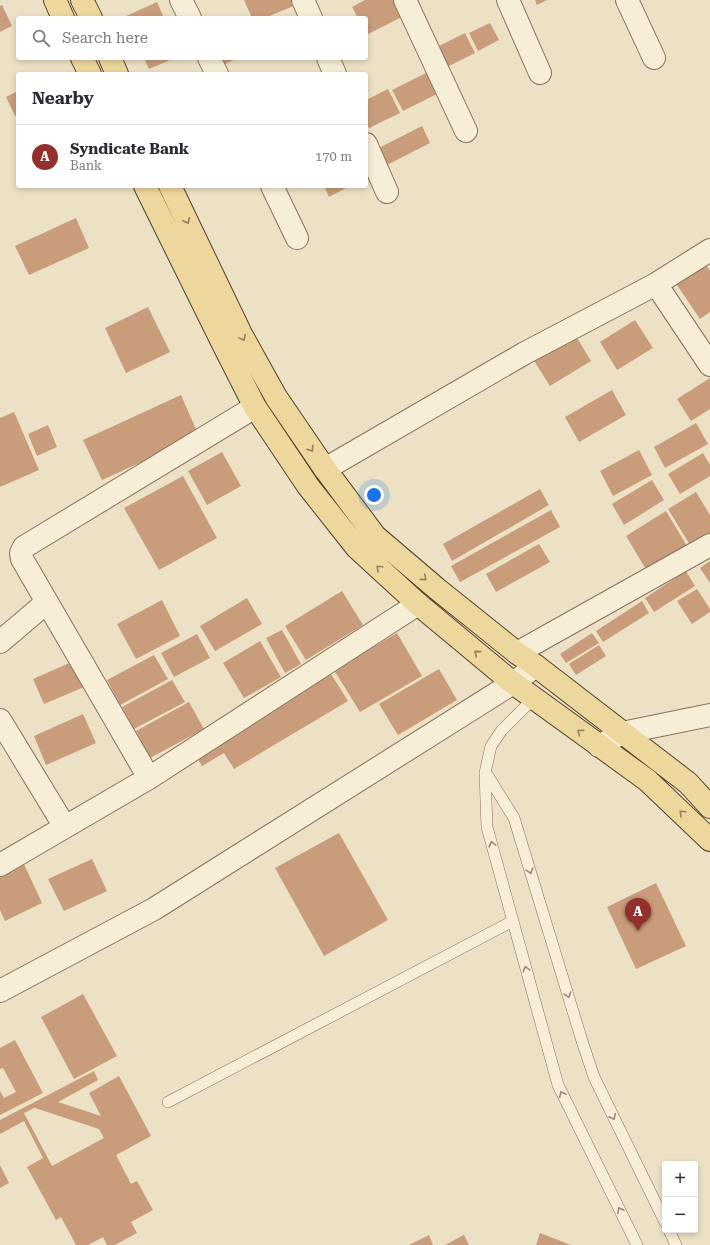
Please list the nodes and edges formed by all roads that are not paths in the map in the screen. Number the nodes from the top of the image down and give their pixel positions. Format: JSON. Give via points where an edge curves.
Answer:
{"nodes":[{"id":1,"x":55,"y":0,"type":"edge"},
{"id":2,"x":82,"y":0,"type":"edge"},
{"id":3,"x":181,"y":0,"type":"edge"},
{"id":4,"x":303,"y":0,"type":"edge"},
{"id":5,"x":405,"y":0,"type":"edge"},
{"id":6,"x":508,"y":0,"type":"edge"},
{"id":7,"x":627,"y":0,"type":"edge"},
{"id":8,"x":62,"y":16,"type":"edge"},
{"id":9,"x":90,"y":16,"type":"edge"},
{"id":10,"x":189,"y":16,"type":"edge"},
{"id":11,"x":309,"y":16,"type":"edge"},
{"id":12,"x":654,"y":58,"type":"dead end"},
{"id":13,"x":83,"y":60,"type":"edge"},
{"id":14,"x":111,"y":60,"type":"edge"},
{"id":15,"x":210,"y":60,"type":"edge"},
{"id":16,"x":329,"y":60,"type":"edge"},
{"id":17,"x":89,"y":72,"type":"edge"},
{"id":18,"x":116,"y":72,"type":"edge"},
{"id":19,"x":216,"y":72,"type":"edge"},
{"id":20,"x":334,"y":72,"type":"edge"},
{"id":21,"x":540,"y":73,"type":"dead end"},
{"id":22,"x":466,"y":131,"type":"dead end"},
{"id":23,"x":368,"y":149,"type":"edge"},
{"id":24,"x":146,"y":188,"type":"edge"},
{"id":25,"x":171,"y":188,"type":"edge"},
{"id":26,"x":273,"y":188,"type":"edge"},
{"id":27,"x":387,"y":192,"type":"dead end"},
{"id":28,"x":297,"y":238,"type":"dead end"},
{"id":29,"x":710,"y":250,"type":"edge"},
{"id":30,"x":656,"y":284,"type":"junction"},
{"id":31,"x":710,"y":365,"type":"edge"},
{"id":32,"x":255,"y":407,"type":"junction"},
{"id":33,"x":325,"y":470,"type":"junction"},
{"id":34,"x":710,"y":545,"type":"edge"},
{"id":35,"x":47,"y":602,"type":"junction"},
{"id":36,"x":418,"y":604,"type":"junction"},
{"id":37,"x":0,"y":642,"type":"edge"},
{"id":38,"x":517,"y":653,"type":"junction"},
{"id":39,"x":536,"y":666,"type":"junction"},
{"id":40,"x":514,"y":683,"type":"junction"},
{"id":41,"x":534,"y":698,"type":"junction"},
{"id":42,"x":710,"y":715,"type":"edge"},
{"id":43,"x":0,"y":720,"type":"edge"},
{"id":44,"x":622,"y":733,"type":"junction"},
{"id":45,"x":599,"y":746,"type":"junction"},
{"id":46,"x":485,"y":772,"type":"junction"},
{"id":47,"x":149,"y":778,"type":"junction"},
{"id":48,"x":710,"y":807,"type":"edge"},
{"id":49,"x":65,"y":827,"type":"junction"},
{"id":50,"x":710,"y":840,"type":"edge"},
{"id":51,"x":0,"y":864,"type":"edge"},
{"id":52,"x":513,"y":921,"type":"junction"},
{"id":53,"x":0,"y":991,"type":"edge"},
{"id":54,"x":168,"y":1102,"type":"dead end"},
{"id":55,"x":662,"y":1216,"type":"edge"},
{"id":56,"x":670,"y":1233,"type":"edge"},
{"id":57,"x":638,"y":1245,"type":"edge"},
{"id":58,"x":676,"y":1245,"type":"edge"}],
"edges":[{"from":1,"to":8,"type":"main road"},
{"from":2,"to":9,"type":"main road"},
{"from":3,"to":10,"type":"street"},
{"from":4,"to":11,"type":"street"},
{"from":5,"to":22,"type":"street"},
{"from":6,"to":21,"type":"street"},
{"from":7,"to":12,"type":"street"},
{"from":13,"to":17,"type":"main road"},
{"from":14,"to":18,"type":"main road"},
{"from":15,"to":19,"type":"street"},
{"from":16,"to":20,"type":"street"},
{"from":23,"to":27,"type":"street"},
{"from":24,"to":32,"type":"main road"},
{"from":25,"to":33,"type":"main road","one_way":true,"via":[[241,334],[276,397]]},
{"from":26,"to":28,"type":"street"},
{"from":29,"to":30,"type":"street"},
{"from":30,"to":31,"type":"street"},
{"from":30,"to":33,"type":"street","via":[[525,353]]},
{"from":32,"to":35,"type":"street","via":[[24,547],[22,559]]},
{"from":36,"to":32,"type":"main road","one_way":true,"via":[[357,548],[308,486]]},
{"from":33,"to":38,"type":"main road","one_way":true,"via":[[375,536]]},
{"from":34,"to":38,"type":"street"},
{"from":35,"to":37,"type":"street"},
{"from":35,"to":47,"type":"street"},
{"from":40,"to":36,"type":"main road","one_way":true},
{"from":36,"to":47,"type":"street"},
{"from":38,"to":39,"type":"main road"},
{"from":39,"to":40,"type":"street"},
{"from":39,"to":44,"type":"main road"},
{"from":40,"to":41,"type":"main road"},
{"from":40,"to":53,"type":"street","via":[[154,909]]},
{"from":45,"to":41,"type":"main road","one_way":true},
{"from":41,"to":46,"type":"lane","via":[[502,730],[491,746]]},
{"from":42,"to":44,"type":"street"},
{"from":43,"to":49,"type":"street"},
{"from":44,"to":45,"type":"street"},
{"from":44,"to":48,"type":"main road","via":[[688,783]]},
{"from":50,"to":45,"type":"main road","one_way":true,"via":[[647,780]]},
{"from":52,"to":46,"type":"lane","one_way":true,"via":[[487,827]]},
{"from":46,"to":55,"type":"lane","one_way":true,"via":[[514,818],[594,1077]]},
{"from":47,"to":49,"type":"street"},
{"from":49,"to":51,"type":"street"},
{"from":52,"to":54,"type":"lane"},
{"from":57,"to":52,"type":"lane","one_way":true,"via":[[558,1085]]},
{"from":56,"to":58,"type":"lane"}]}
